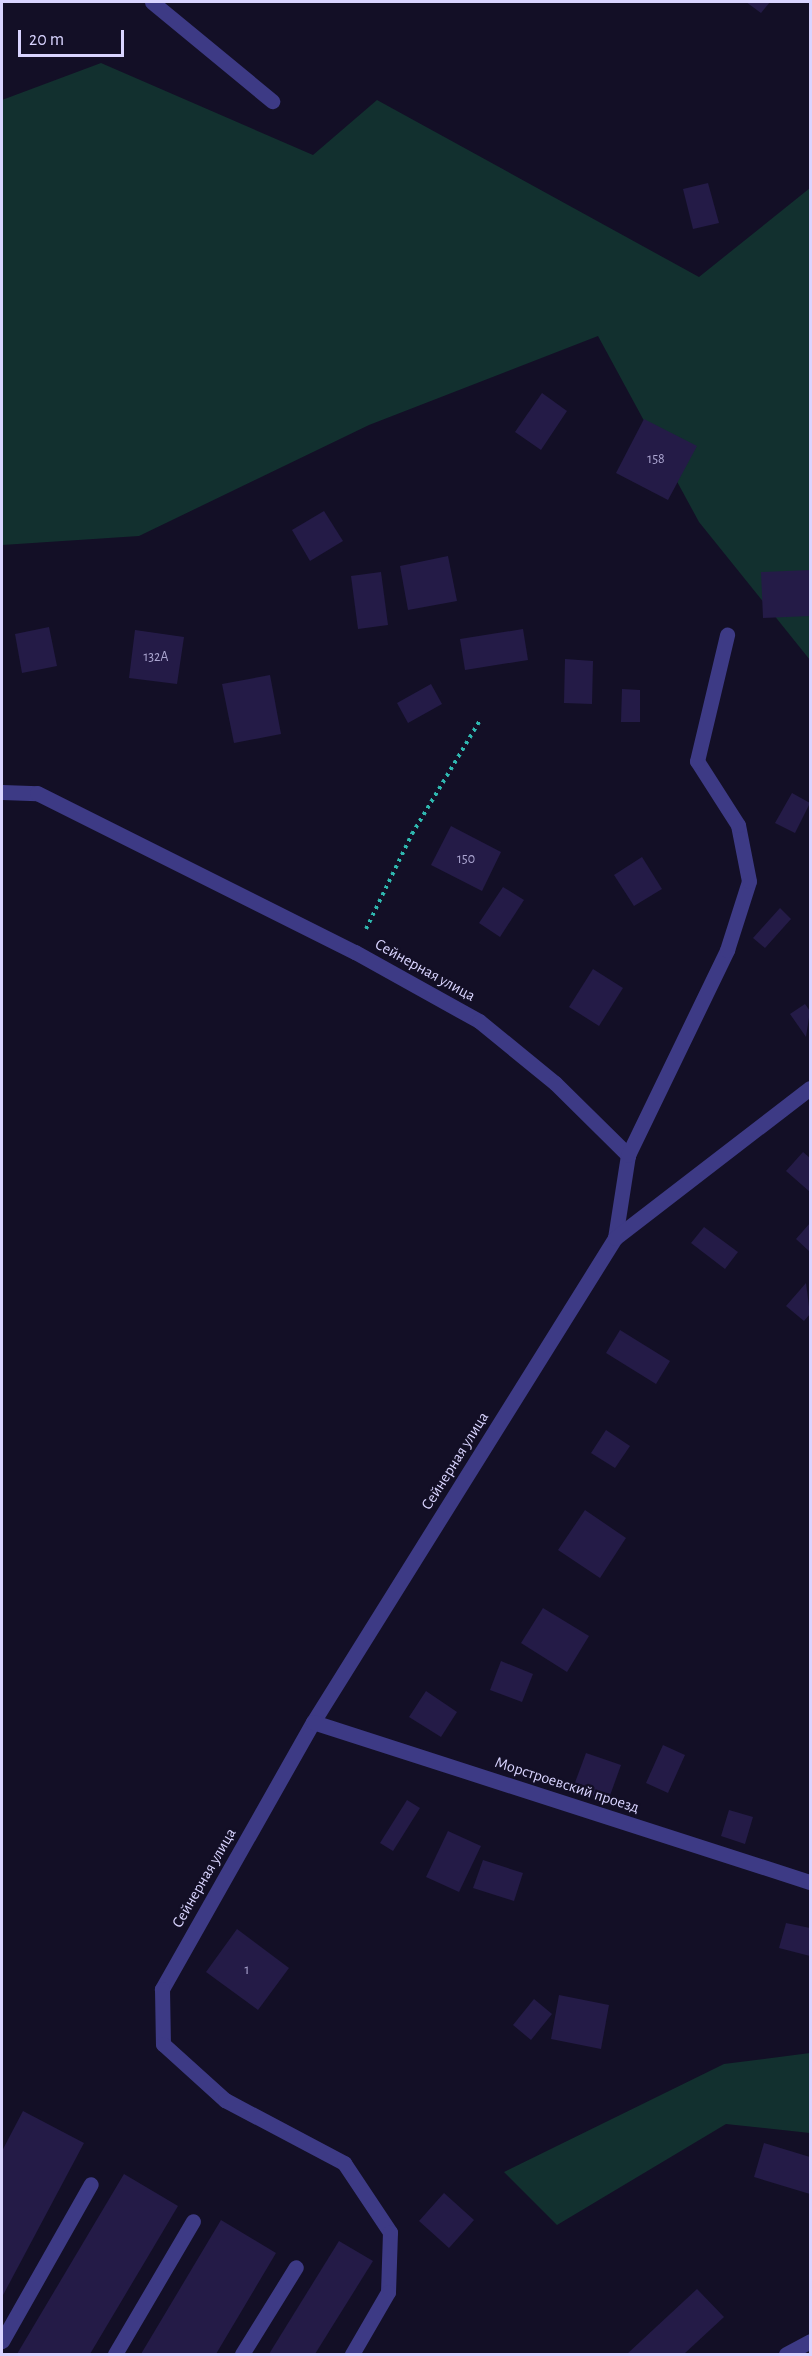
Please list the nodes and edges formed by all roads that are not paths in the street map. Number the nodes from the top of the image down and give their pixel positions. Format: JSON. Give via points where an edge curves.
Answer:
{"nodes":[{"id":1,"x":152,"y":2,"type":"edge"},
{"id":2,"x":272,"y":101,"type":"dead end"},
{"id":3,"x":727,"y":635,"type":"dead end"},
{"id":4,"x":2,"y":792,"type":"edge"},
{"id":5,"x":810,"y":1088,"type":"edge"},
{"id":6,"x":628,"y":1155,"type":"junction"},
{"id":7,"x":615,"y":1238,"type":"junction"},
{"id":8,"x":313,"y":1722,"type":"junction"},
{"id":9,"x":810,"y":1882,"type":"edge"},
{"id":10,"x":91,"y":2184,"type":"dead end"},
{"id":11,"x":193,"y":2222,"type":"dead end"},
{"id":12,"x":296,"y":2267,"type":"dead end"},
{"id":13,"x":2,"y":2341,"type":"edge"},
{"id":14,"x":810,"y":2341,"type":"edge"},
{"id":15,"x":115,"y":2355,"type":"edge"},
{"id":16,"x":242,"y":2355,"type":"edge"},
{"id":17,"x":352,"y":2355,"type":"edge"},
{"id":18,"x":786,"y":2355,"type":"edge"}],
"edges":[{"from":1,"to":2,"type":"lane"},
{"from":3,"to":6,"type":"lane","via":[[697,761],[738,825],[749,881],[727,950]]},
{"from":4,"to":6,"type":"lane","name":"Сейнерная улица","via":[[37,793],[355,952],[479,1021],[555,1083]]},
{"from":5,"to":7,"type":"lane"},
{"from":6,"to":7,"type":"lane","name":"Сейнерная улица"},
{"from":7,"to":8,"type":"lane","name":"Сейнерная улица"},
{"from":8,"to":9,"type":"lane","name":"Морстроевский проезд"},
{"from":8,"to":17,"type":"lane","name":"Сейнерная улица","via":[[162,1989],[163,2044],[225,2100],[344,2163],[390,2232],[388,2292]]},
{"from":10,"to":13,"type":"lane"},
{"from":11,"to":15,"type":"lane"},
{"from":12,"to":16,"type":"lane"},
{"from":14,"to":18,"type":"lane"}]}
